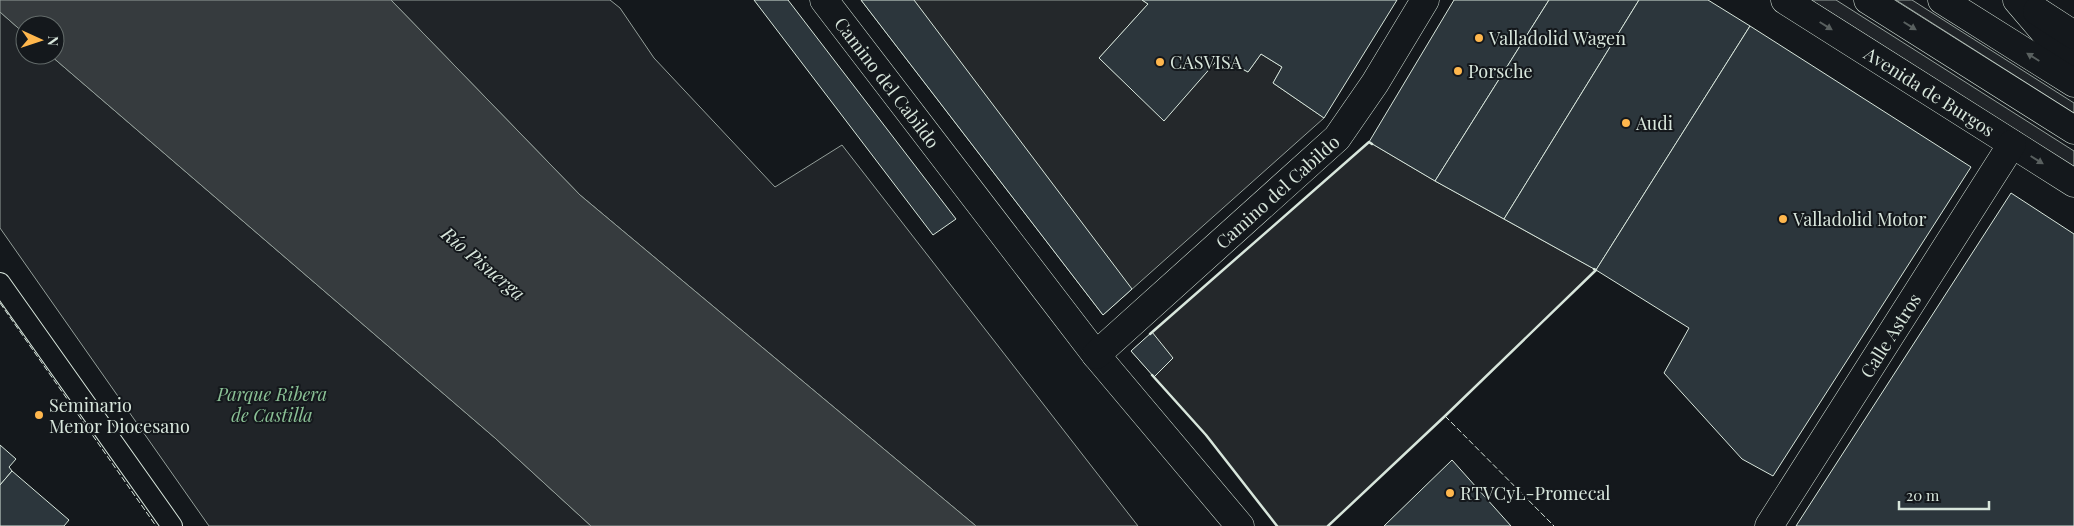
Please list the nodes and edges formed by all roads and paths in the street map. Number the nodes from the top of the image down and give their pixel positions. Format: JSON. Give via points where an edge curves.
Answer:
{"nodes":[{"id":1,"x":824,"y":0,"type":"edge"},
{"id":2,"x":1425,"y":0,"type":"edge"},
{"id":3,"x":1785,"y":0,"type":"edge"},
{"id":4,"x":1868,"y":0,"type":"edge"},
{"id":5,"x":1942,"y":0,"type":"edge"},
{"id":6,"x":2019,"y":0,"type":"edge"},
{"id":7,"x":2074,"y":35,"type":"edge"},
{"id":8,"x":2074,"y":67,"type":"edge"},
{"id":9,"x":2074,"y":83,"type":"edge"},
{"id":10,"x":2074,"y":130,"type":"edge"},
{"id":11,"x":2012,"y":144,"type":"junction"},
{"id":12,"x":2074,"y":183,"type":"edge"},
{"id":13,"x":0,"y":283,"type":"edge"},
{"id":14,"x":1096,"y":355,"type":"junction"},
{"id":15,"x":172,"y":526,"type":"edge"},
{"id":16,"x":1240,"y":526,"type":"edge"},
{"id":17,"x":1769,"y":526,"type":"edge"}],
"edges":[{"from":1,"to":14,"type":"main road","name":"Camino del Cabildo"},
{"from":2,"to":14,"type":"main road","name":"Camino del Cabildo","via":[[1337,138]]},
{"from":3,"to":11,"type":"main road","name":"Avenida de Burgos","one_way":true},
{"from":4,"to":10,"type":"main road","one_way":true},
{"from":9,"to":5,"type":"main road","one_way":true},
{"from":6,"to":7,"type":"main road"},
{"from":6,"to":8,"type":"main road"},
{"from":11,"to":12,"type":"main road","name":"Avenida de Burgos","one_way":true},
{"from":11,"to":17,"type":"main road","name":"Calle Astros"},
{"from":13,"to":15,"type":"street"},
{"from":14,"to":16,"type":"main road","name":"Camino del Cabildo"}]}
